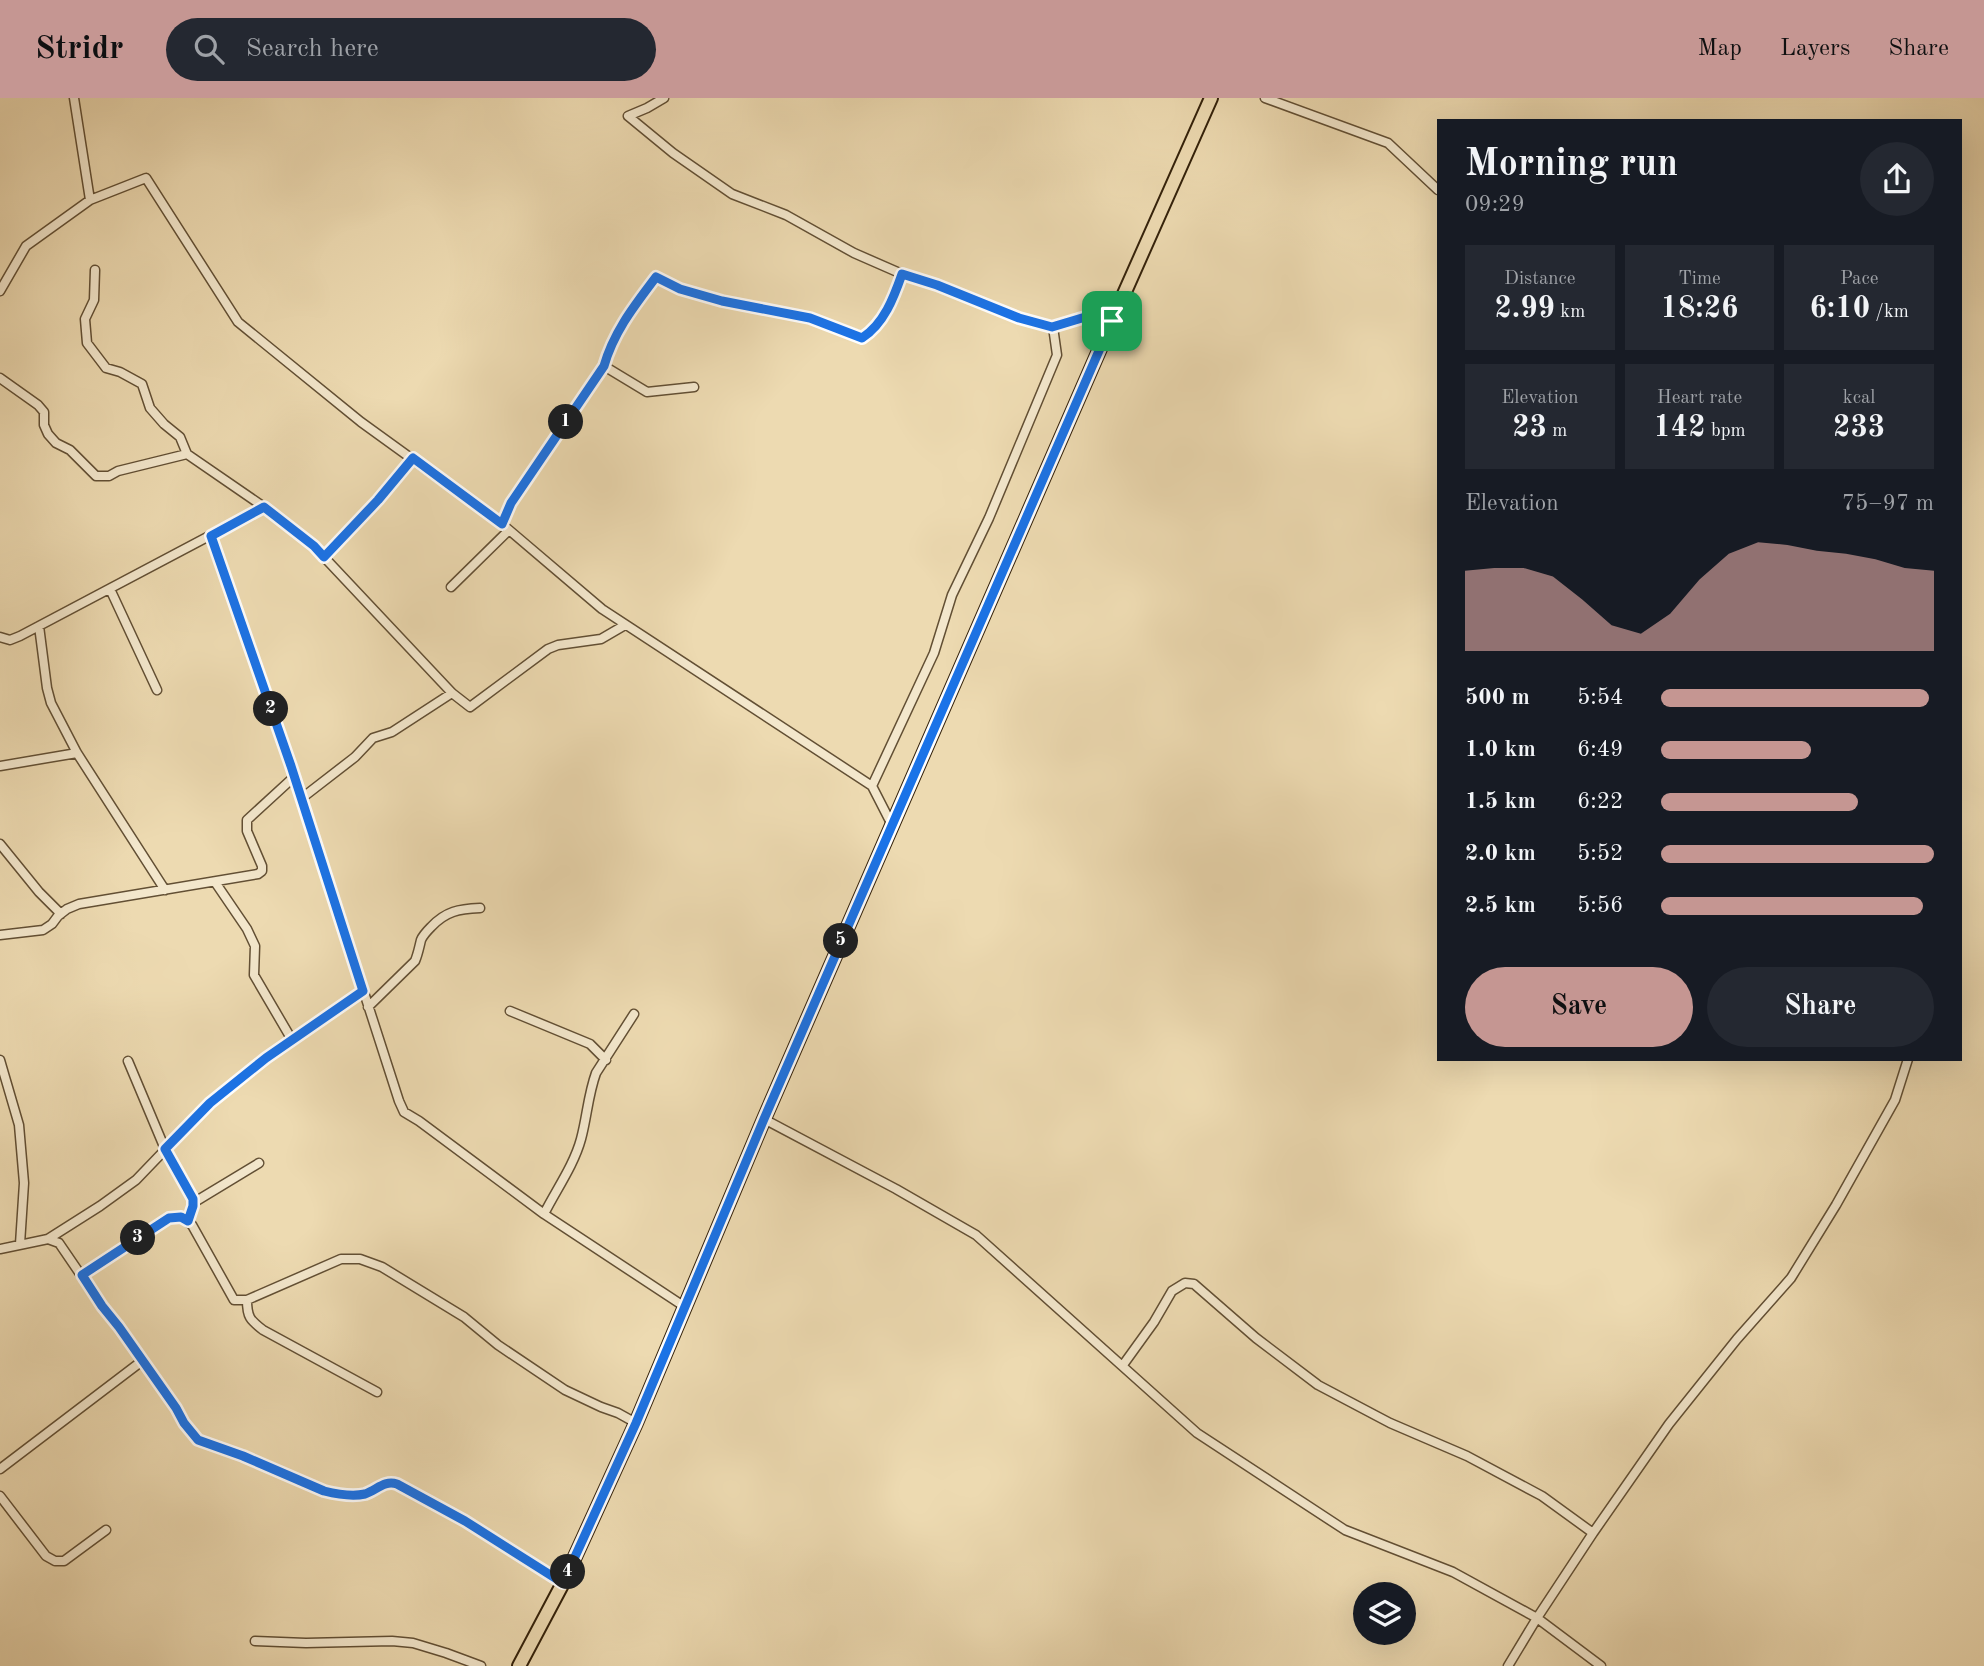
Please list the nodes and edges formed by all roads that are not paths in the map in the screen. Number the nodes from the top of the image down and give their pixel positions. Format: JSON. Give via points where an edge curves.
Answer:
{"nodes":[{"id":1,"x":74,"y":98,"type":"edge"},
{"id":2,"x":664,"y":98,"type":"edge"},
{"id":3,"x":1212,"y":98,"type":"edge"},
{"id":4,"x":1265,"y":98,"type":"edge"},
{"id":5,"x":1437,"y":189,"type":"edge"},
{"id":6,"x":90,"y":200,"type":"junction"},
{"id":7,"x":95,"y":270,"type":"dead end"},
{"id":8,"x":902,"y":274,"type":"junction"},
{"id":9,"x":0,"y":290,"type":"edge"},
{"id":10,"x":1112,"y":321,"type":"junction"},
{"id":11,"x":1052,"y":327,"type":"junction"},
{"id":12,"x":604,"y":366,"type":"junction"},
{"id":13,"x":0,"y":378,"type":"edge"},
{"id":14,"x":694,"y":387,"type":"dead end"},
{"id":15,"x":187,"y":454,"type":"junction"},
{"id":16,"x":413,"y":458,"type":"junction"},
{"id":17,"x":264,"y":507,"type":"junction"},
{"id":18,"x":506,"y":527,"type":"junction"},
{"id":19,"x":211,"y":536,"type":"junction"},
{"id":20,"x":324,"y":557,"type":"junction"},
{"id":21,"x":451,"y":587,"type":"dead end"},
{"id":22,"x":110,"y":589,"type":"junction"},
{"id":23,"x":625,"y":625,"type":"junction"},
{"id":24,"x":38,"y":626,"type":"junction"},
{"id":25,"x":0,"y":637,"type":"edge"},
{"id":26,"x":157,"y":690,"type":"dead end"},
{"id":27,"x":452,"y":693,"type":"junction"},
{"id":28,"x":77,"y":753,"type":"junction"},
{"id":29,"x":0,"y":766,"type":"edge"},
{"id":30,"x":295,"y":776,"type":"junction"},
{"id":31,"x":872,"y":786,"type":"junction"},
{"id":32,"x":302,"y":798,"type":"junction"},
{"id":33,"x":892,"y":825,"type":"junction"},
{"id":34,"x":0,"y":844,"type":"edge"},
{"id":35,"x":215,"y":882,"type":"junction"},
{"id":36,"x":165,"y":890,"type":"junction"},
{"id":37,"x":480,"y":908,"type":"dead end"},
{"id":38,"x":61,"y":914,"type":"junction"},
{"id":39,"x":0,"y":935,"type":"edge"},
{"id":40,"x":363,"y":991,"type":"junction"},
{"id":41,"x":368,"y":1007,"type":"junction"},
{"id":42,"x":510,"y":1011,"type":"dead end"},
{"id":43,"x":634,"y":1014,"type":"dead end"},
{"id":44,"x":292,"y":1040,"type":"junction"},
{"id":45,"x":0,"y":1060,"type":"edge"},
{"id":46,"x":128,"y":1060,"type":"dead end"},
{"id":47,"x":606,"y":1060,"type":"junction"},
{"id":48,"x":1907,"y":1061,"type":"edge"},
{"id":49,"x":764,"y":1119,"type":"junction"},
{"id":50,"x":165,"y":1149,"type":"junction"},
{"id":51,"x":259,"y":1163,"type":"dead end"},
{"id":52,"x":193,"y":1203,"type":"junction"},
{"id":53,"x":544,"y":1214,"type":"junction"},
{"id":54,"x":188,"y":1221,"type":"junction"},
{"id":55,"x":48,"y":1239,"type":"junction"},
{"id":56,"x":20,"y":1244,"type":"junction"},
{"id":57,"x":0,"y":1249,"type":"edge"},
{"id":58,"x":82,"y":1275,"type":"junction"},
{"id":59,"x":247,"y":1300,"type":"junction"},
{"id":60,"x":685,"y":1307,"type":"junction"},
{"id":61,"x":142,"y":1361,"type":"junction"},
{"id":62,"x":1123,"y":1365,"type":"junction"},
{"id":63,"x":377,"y":1392,"type":"dead end"},
{"id":64,"x":636,"y":1423,"type":"junction"},
{"id":65,"x":0,"y":1469,"type":"edge"},
{"id":66,"x":0,"y":1496,"type":"edge"},
{"id":67,"x":106,"y":1530,"type":"dead end"},
{"id":68,"x":1593,"y":1533,"type":"junction"},
{"id":69,"x":563,"y":1583,"type":"junction"},
{"id":70,"x":1538,"y":1618,"type":"junction"},
{"id":71,"x":255,"y":1641,"type":"dead end"},
{"id":72,"x":481,"y":1666,"type":"edge"},
{"id":73,"x":519,"y":1666,"type":"edge"},
{"id":74,"x":1508,"y":1666,"type":"edge"},
{"id":75,"x":1601,"y":1666,"type":"edge"}],
"edges":[{"from":1,"to":6,"type":"street"},
{"from":2,"to":8,"type":"street","via":[[628,116],[732,194],[786,215]]},
{"from":3,"to":10,"type":"main road"},
{"from":4,"to":5,"type":"street","via":[[1388,143]]},
{"from":6,"to":9,"type":"street","via":[[26,246]]},
{"from":6,"to":16,"type":"street","via":[[146,178],[238,321],[361,422]]},
{"from":7,"to":15,"type":"street","via":[[94,300],[85,319],[87,343],[106,368],[142,384],[150,408],[180,437]]},
{"from":8,"to":11,"type":"street"},
{"from":8,"to":12,"type":"street","via":[[886,312],[862,338],[810,318],[680,289],[656,277],[619,329]]},
{"from":10,"to":11,"type":"street","via":[[1092,315]]},
{"from":10,"to":33,"type":"main road"},
{"from":11,"to":31,"type":"street","via":[[1057,355],[952,596],[934,653]]},
{"from":12,"to":14,"type":"street","via":[[647,392]]},
{"from":12,"to":18,"type":"street","via":[[511,503]]},
{"from":13,"to":15,"type":"street","via":[[38,405],[48,434],[96,475],[110,476]]},
{"from":15,"to":17,"type":"street"},
{"from":16,"to":18,"type":"street"},
{"from":16,"to":20,"type":"street"},
{"from":17,"to":19,"type":"street"},
{"from":17,"to":20,"type":"street"},
{"from":18,"to":21,"type":"street"},
{"from":18,"to":23,"type":"street"},
{"from":19,"to":22,"type":"street"},
{"from":19,"to":30,"type":"street"},
{"from":20,"to":27,"type":"street"},
{"from":22,"to":24,"type":"street"},
{"from":22,"to":26,"type":"street"},
{"from":23,"to":27,"type":"street","via":[[601,639],[548,649],[470,707]]},
{"from":23,"to":31,"type":"street"},
{"from":24,"to":25,"type":"street","via":[[10,640]]},
{"from":24,"to":28,"type":"street","via":[[51,704]]},
{"from":27,"to":32,"type":"street","via":[[392,733],[373,738]]},
{"from":28,"to":29,"type":"street"},
{"from":28,"to":36,"type":"street"},
{"from":30,"to":32,"type":"street"},
{"from":30,"to":35,"type":"street","via":[[247,821],[262,871]]},
{"from":31,"to":33,"type":"street"},
{"from":32,"to":40,"type":"street"},
{"from":33,"to":49,"type":"main road"},
{"from":34,"to":38,"type":"street"},
{"from":35,"to":36,"type":"street"},
{"from":35,"to":44,"type":"street","via":[[247,929],[255,946],[254,975]]},
{"from":36,"to":38,"type":"street","via":[[79,904]]},
{"from":37,"to":41,"type":"street","via":[[459,909],[438,919],[421,939],[415,961]]},
{"from":38,"to":39,"type":"street","via":[[43,929]]},
{"from":40,"to":41,"type":"street"},
{"from":40,"to":44,"type":"street"},
{"from":41,"to":53,"type":"street","via":[[404,1112]]},
{"from":42,"to":47,"type":"street","via":[[590,1044]]},
{"from":43,"to":47,"type":"street"},
{"from":44,"to":50,"type":"street","via":[[210,1103]]},
{"from":45,"to":56,"type":"street","via":[[19,1125],[24,1183]]},
{"from":46,"to":50,"type":"street"},
{"from":47,"to":53,"type":"street","via":[[592,1084],[577,1152]]},
{"from":48,"to":68,"type":"street","via":[[1895,1100],[1791,1278],[1669,1424]]},
{"from":49,"to":60,"type":"main road"},
{"from":49,"to":62,"type":"street","via":[[976,1235]]},
{"from":50,"to":52,"type":"street"},
{"from":50,"to":55,"type":"street","via":[[136,1180]]},
{"from":51,"to":52,"type":"street"},
{"from":52,"to":54,"type":"street"},
{"from":53,"to":60,"type":"street"},
{"from":54,"to":58,"type":"street","via":[[169,1218]]},
{"from":54,"to":59,"type":"street","via":[[233,1300]]},
{"from":55,"to":56,"type":"street"},
{"from":55,"to":58,"type":"street","via":[[59,1243]]},
{"from":56,"to":57,"type":"street"},
{"from":58,"to":61,"type":"street"},
{"from":59,"to":63,"type":"street","via":[[251,1321],[263,1330]]},
{"from":59,"to":64,"type":"street","via":[[341,1259],[360,1259],[382,1266],[464,1317],[565,1390]]},
{"from":60,"to":64,"type":"main road"},
{"from":61,"to":65,"type":"street"},
{"from":61,"to":69,"type":"street","via":[[193,1435],[204,1443],[333,1493],[364,1494],[386,1483],[397,1484]]},
{"from":62,"to":68,"type":"street","via":[[1172,1292],[1185,1283],[1194,1284],[1318,1385],[1542,1496]]},
{"from":62,"to":70,"type":"street","via":[[1197,1433],[1345,1530],[1453,1572]]},
{"from":64,"to":69,"type":"main road"},
{"from":66,"to":67,"type":"street","via":[[46,1556],[55,1561],[64,1561]]},
{"from":68,"to":70,"type":"street"},
{"from":69,"to":73,"type":"main road"},
{"from":70,"to":74,"type":"street"},
{"from":70,"to":75,"type":"street"},
{"from":71,"to":72,"type":"street","via":[[414,1643]]}]}
